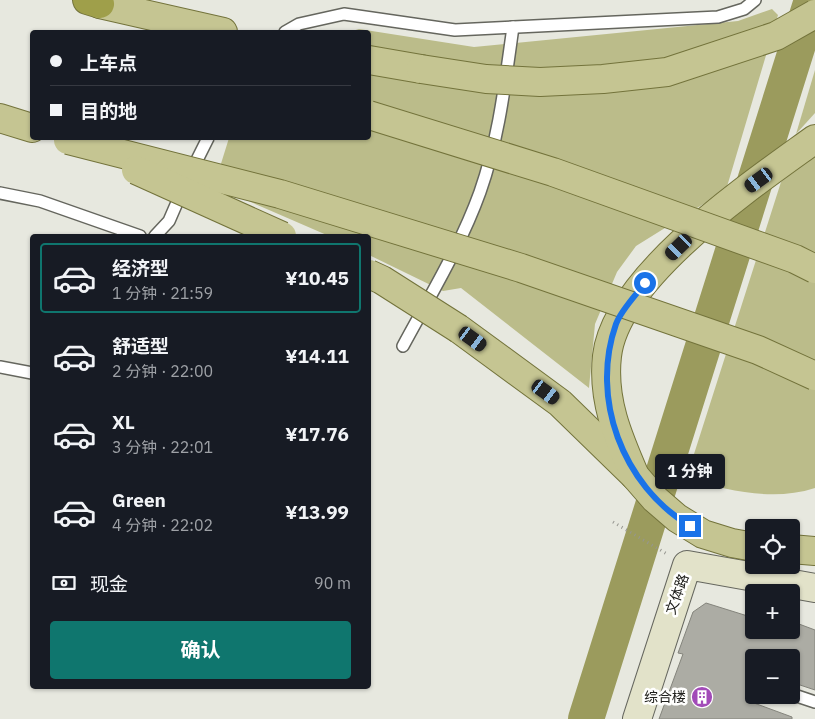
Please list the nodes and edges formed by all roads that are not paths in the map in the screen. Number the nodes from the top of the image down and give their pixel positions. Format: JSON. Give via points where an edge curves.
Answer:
{"nodes":[{"id":1,"x":755,"y":0,"type":"edge"},
{"id":2,"x":93,"y":2,"type":"edge"},
{"id":3,"x":815,"y":14,"type":"edge"},
{"id":4,"x":513,"y":27,"type":"junction"},
{"id":5,"x":159,"y":30,"type":"edge"},
{"id":6,"x":214,"y":30,"type":"edge"},
{"id":7,"x":289,"y":30,"type":"edge"},
{"id":8,"x":371,"y":60,"type":"edge"},
{"id":9,"x":371,"y":116,"type":"edge"},
{"id":10,"x":0,"y":118,"type":"edge"},
{"id":11,"x":30,"y":127,"type":"edge"},
{"id":12,"x":815,"y":139,"type":"edge"},
{"id":13,"x":67,"y":140,"type":"edge"},
{"id":14,"x":69,"y":140,"type":"edge"},
{"id":15,"x":207,"y":140,"type":"edge"},
{"id":16,"x":0,"y":193,"type":"edge"},
{"id":17,"x":134,"y":234,"type":"edge"},
{"id":18,"x":157,"y":234,"type":"edge"},
{"id":19,"x":278,"y":234,"type":"edge"},
{"id":20,"x":815,"y":269,"type":"edge"},
{"id":21,"x":371,"y":275,"type":"edge"},
{"id":22,"x":403,"y":346,"type":"dead end"},
{"id":23,"x":0,"y":367,"type":"edge"},
{"id":24,"x":30,"y":373,"type":"edge"},
{"id":25,"x":815,"y":376,"type":"edge"},
{"id":26,"x":635,"y":476,"type":"junction"},
{"id":27,"x":745,"y":545,"type":"edge"},
{"id":28,"x":815,"y":588,"type":"edge"},
{"id":29,"x":800,"y":697,"type":"edge"},
{"id":30,"x":815,"y":702,"type":"edge"},
{"id":31,"x":637,"y":719,"type":"edge"}],
"edges":[{"from":1,"to":4,"type":"lane","via":[[744,10],[718,17]]},
{"from":2,"to":5,"type":"main road"},
{"from":2,"to":6,"type":"main road"},
{"from":3,"to":8,"type":"main road","bridge":true,"via":[[776,36],[667,72],[603,79],[540,82],[486,79]]},
{"from":4,"to":7,"type":"lane","via":[[455,30],[344,14],[299,24]]},
{"from":4,"to":22,"type":"lane","via":[[502,106],[479,193],[443,272]]},
{"from":9,"to":20,"type":"main road","bridge":true,"via":[[553,172]]},
{"from":10,"to":11,"type":"main road"},
{"from":12,"to":26,"type":"main road","via":[[717,211],[654,270],[617,321],[607,355],[607,391],[613,426]]},
{"from":13,"to":19,"type":"main road","bridge":true},
{"from":14,"to":25,"type":"main road","bridge":true,"via":[[280,194],[521,268],[758,350]]},
{"from":15,"to":18,"type":"lane","via":[[168,220]]},
{"from":16,"to":17,"type":"lane","via":[[40,201]]},
{"from":21,"to":26,"type":"main road","bridge":true,"via":[[459,329],[560,403]]},
{"from":23,"to":24,"type":"lane"},
{"from":26,"to":27,"type":"main road","via":[[655,500],[677,518],[703,534]]},
{"from":28,"to":31,"type":"street","name":"文体路","via":[[687,565]]},
{"from":29,"to":30,"type":"lane"}]}
